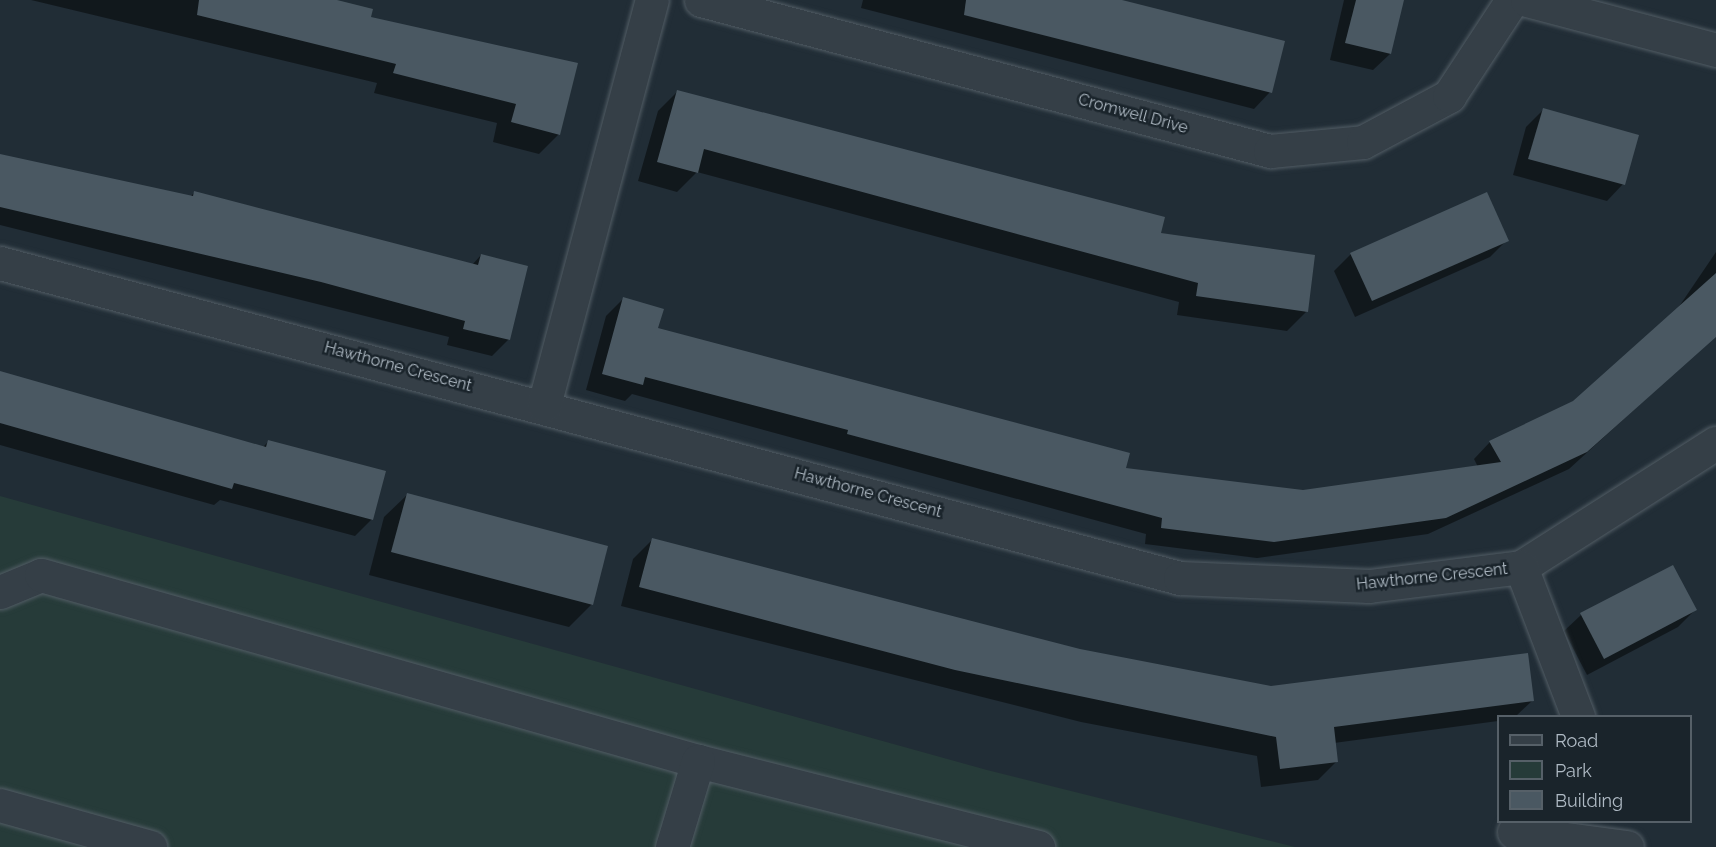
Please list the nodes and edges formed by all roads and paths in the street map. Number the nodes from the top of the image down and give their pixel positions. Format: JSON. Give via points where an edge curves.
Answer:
{"nodes":[{"id":1,"x":652,"y":0,"type":"edge"},
{"id":2,"x":701,"y":0,"type":"edge"},
{"id":3,"x":1512,"y":0,"type":"edge"},
{"id":4,"x":1527,"y":0,"type":"edge"},
{"id":5,"x":1716,"y":50,"type":"edge"},
{"id":6,"x":0,"y":264,"type":"edge"},
{"id":7,"x":544,"y":405,"type":"junction"},
{"id":8,"x":1716,"y":443,"type":"edge"},
{"id":9,"x":1521,"y":567,"type":"junction"},
{"id":10,"x":0,"y":592,"type":"edge"},
{"id":11,"x":1577,"y":715,"type":"edge"},
{"id":12,"x":698,"y":761,"type":"junction"},
{"id":13,"x":0,"y":805,"type":"edge"},
{"id":14,"x":1514,"y":832,"type":"dead end"},
{"id":15,"x":1623,"y":838,"type":"edge"},
{"id":16,"x":150,"y":847,"type":"edge"},
{"id":17,"x":672,"y":847,"type":"edge"},
{"id":18,"x":1038,"y":847,"type":"edge"}],
"edges":[{"from":1,"to":7,"type":"street"},
{"from":2,"to":3,"type":"street","name":"Cromwell Drive","via":[[1270,151],[1363,142],[1449,96]]},
{"from":4,"to":5,"type":"street"},
{"from":6,"to":7,"type":"street","name":"Hawthorne Crescent"},
{"from":7,"to":9,"type":"street","name":"Hawthorne Crescent","via":[[1180,578],[1369,586]]},
{"from":8,"to":9,"type":"street","name":"Hawthorne Crescent"},
{"from":9,"to":11,"type":"street"},
{"from":10,"to":12,"type":"street","via":[[41,575]]},
{"from":12,"to":17,"type":"street"},
{"from":12,"to":18,"type":"street"},
{"from":13,"to":16,"type":"street"},
{"from":14,"to":15,"type":"street"}]}
